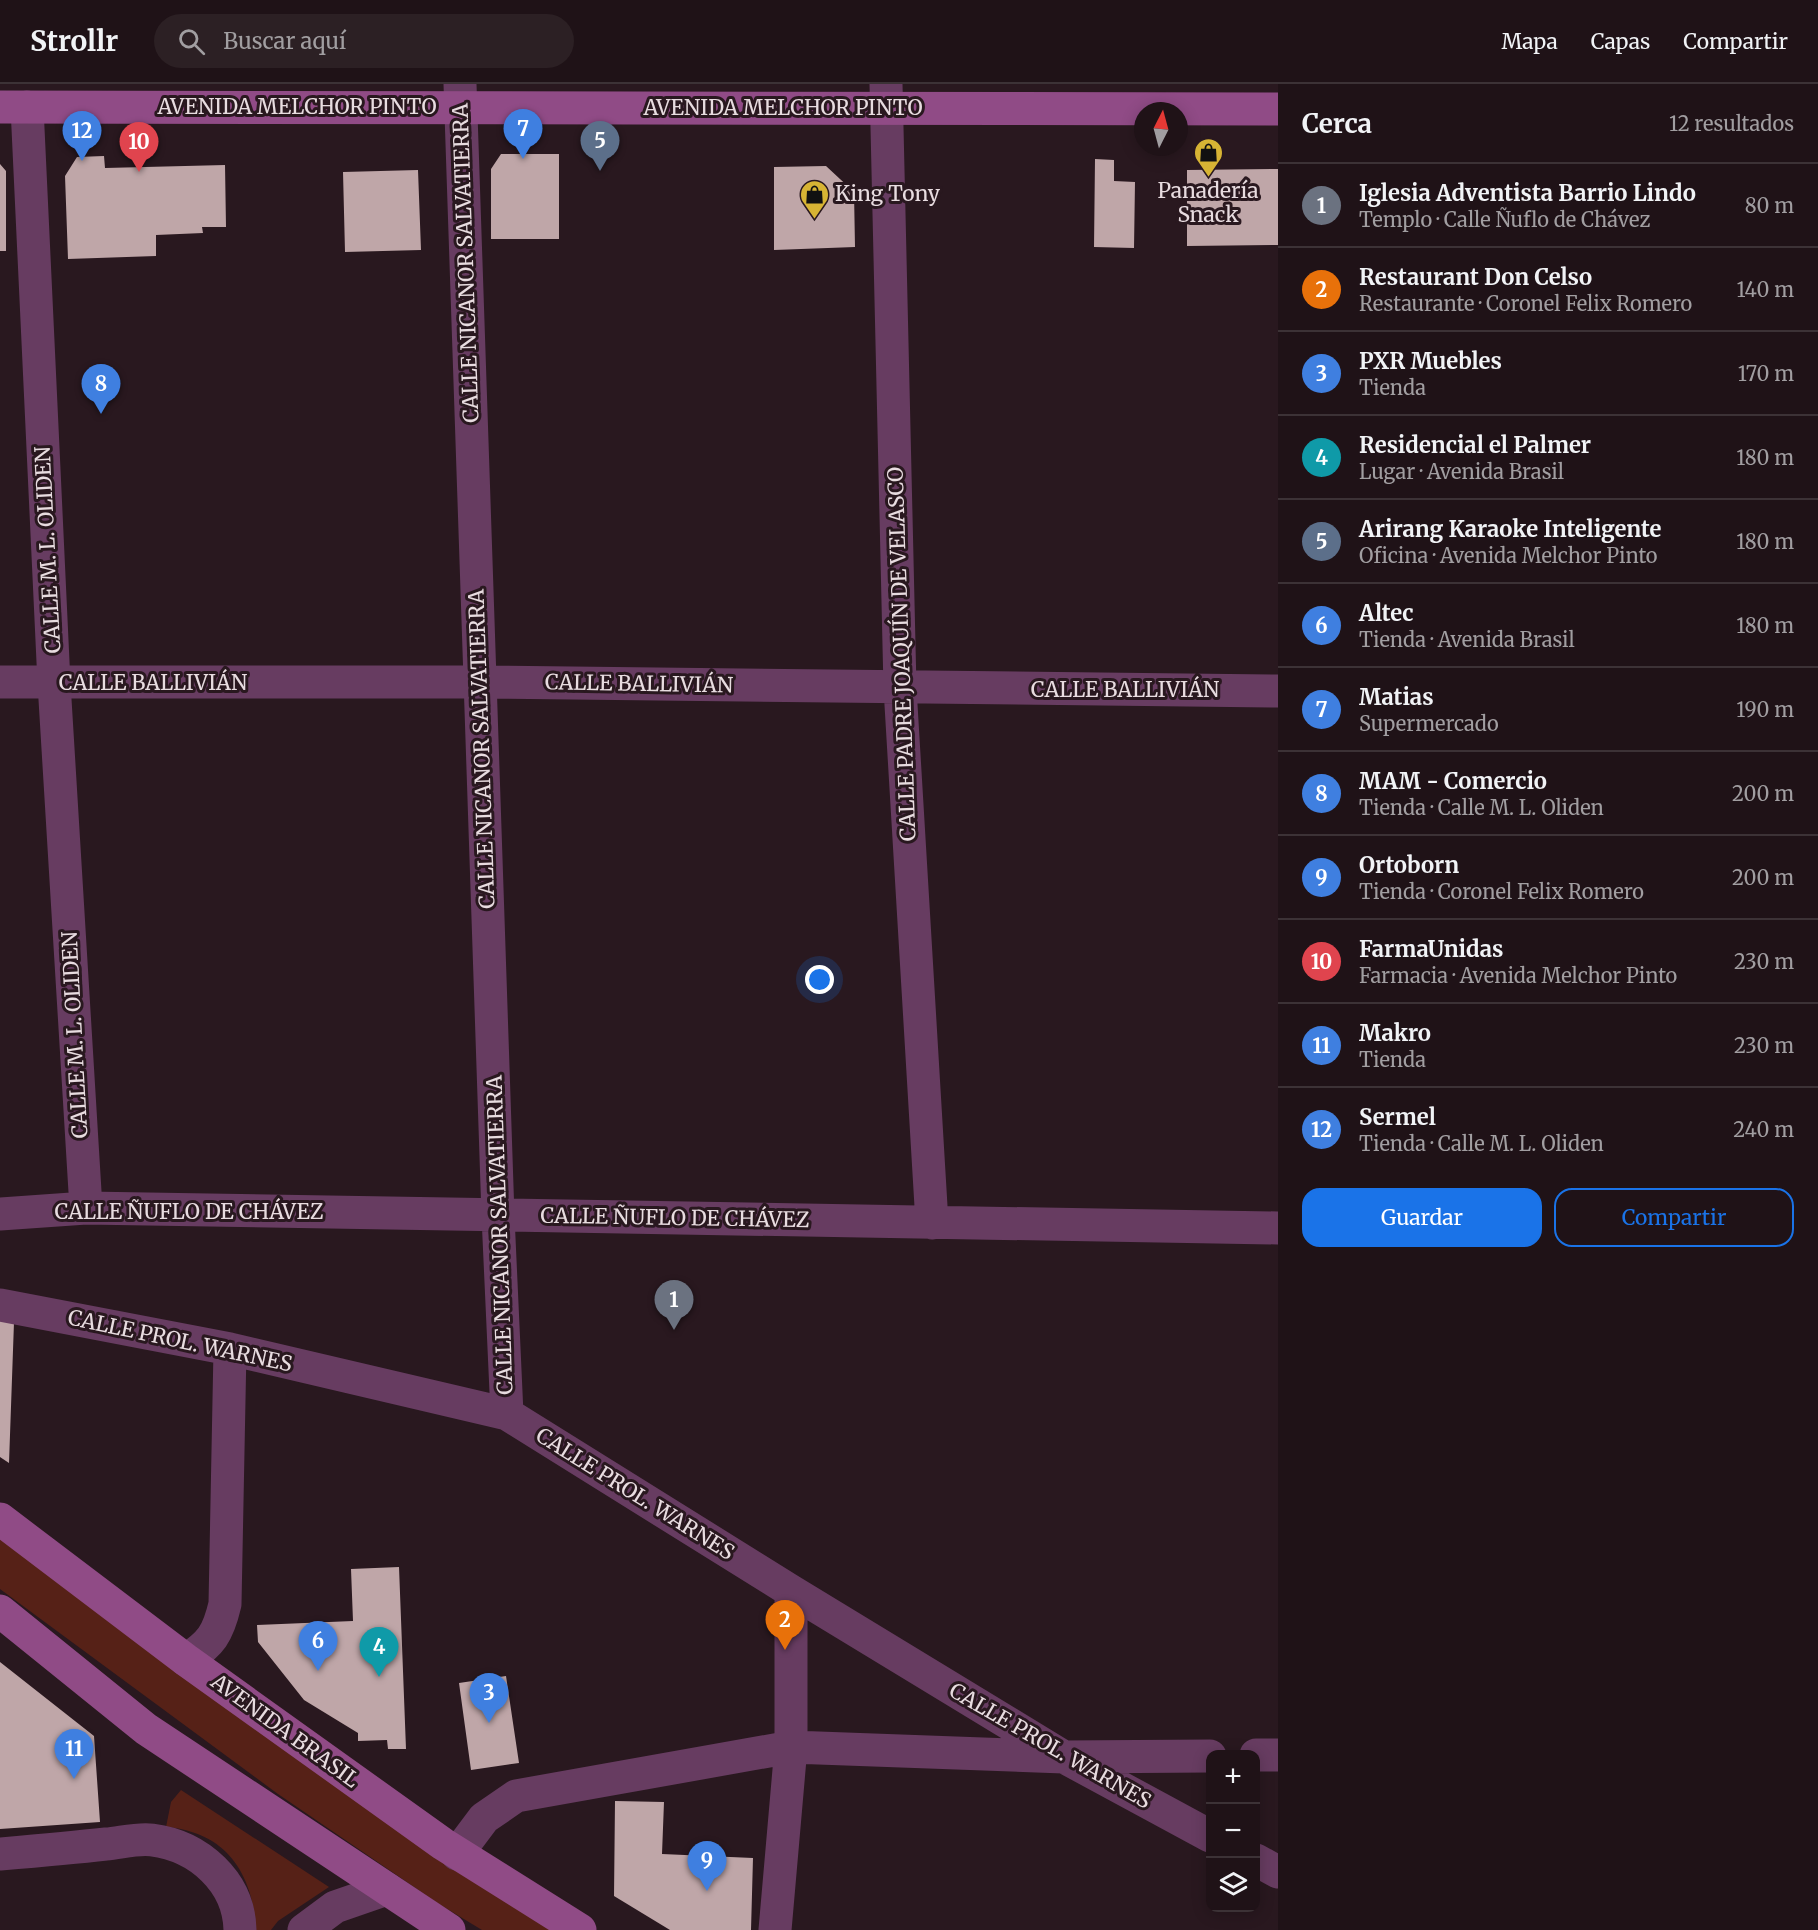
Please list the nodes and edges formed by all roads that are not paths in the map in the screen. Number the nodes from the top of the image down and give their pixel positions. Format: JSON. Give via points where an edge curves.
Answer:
{"nodes":[{"id":1,"x":461,"y":96,"type":"edge"},
{"id":2,"x":887,"y":96,"type":"edge"},
{"id":3,"x":14,"y":107,"type":"edge"},
{"id":4,"x":1278,"y":109,"type":"edge"},
{"id":5,"x":0,"y":682,"type":"edge"},
{"id":6,"x":479,"y":682,"type":"junction"},
{"id":7,"x":54,"y":683,"type":"junction"},
{"id":8,"x":900,"y":688,"type":"junction"},
{"id":9,"x":1278,"y":691,"type":"edge"},
{"id":10,"x":86,"y":1208,"type":"junction"},
{"id":11,"x":0,"y":1214,"type":"edge"},
{"id":12,"x":498,"y":1215,"type":"junction"},
{"id":13,"x":932,"y":1223,"type":"junction"},
{"id":14,"x":1278,"y":1228,"type":"edge"},
{"id":15,"x":0,"y":1305,"type":"edge"},
{"id":16,"x":230,"y":1349,"type":"junction"},
{"id":17,"x":507,"y":1414,"type":"junction"},
{"id":18,"x":0,"y":1519,"type":"edge"},
{"id":19,"x":791,"y":1591,"type":"junction"},
{"id":20,"x":0,"y":1611,"type":"edge"},
{"id":21,"x":186,"y":1660,"type":"junction"},
{"id":22,"x":791,"y":1748,"type":"junction"},
{"id":23,"x":1260,"y":1755,"type":"edge"},
{"id":24,"x":1278,"y":1755,"type":"edge"},
{"id":25,"x":1206,"y":1756,"type":"edge"},
{"id":26,"x":1064,"y":1757,"type":"junction"},
{"id":27,"x":1206,"y":1834,"type":"edge"},
{"id":28,"x":0,"y":1854,"type":"edge"},
{"id":29,"x":457,"y":1854,"type":"junction"},
{"id":30,"x":1260,"y":1862,"type":"edge"},
{"id":31,"x":1278,"y":1872,"type":"edge"},
{"id":32,"x":387,"y":1889,"type":"junction"},
{"id":33,"x":240,"y":1930,"type":"edge"},
{"id":34,"x":304,"y":1930,"type":"edge"},
{"id":35,"x":449,"y":1930,"type":"edge"},
{"id":36,"x":580,"y":1930,"type":"edge"},
{"id":37,"x":775,"y":1930,"type":"edge"}],
"edges":[{"from":1,"to":2,"type":"main road","name":"AVENIDA MELCHOR PINTO"},
{"from":1,"to":3,"type":"main road","name":"AVENIDA MELCHOR PINTO"},
{"from":1,"to":6,"type":"street","name":"CALLE NICANOR SALVATIERRA"},
{"from":2,"to":4,"type":"main road","name":"AVENIDA MELCHOR PINTO"},
{"from":2,"to":8,"type":"street","name":"CALLE PADRE JOAQUÍN DE VELASCO"},
{"from":3,"to":7,"type":"street","name":"CALLE M. L. OLIDEN"},
{"from":5,"to":7,"type":"street","name":"CALLE BALLIVIÁN"},
{"from":6,"to":7,"type":"street","name":"CALLE BALLIVIÁN"},
{"from":6,"to":8,"type":"street","name":"CALLE BALLIVIÁN"},
{"from":6,"to":12,"type":"street","name":"CALLE NICANOR SALVATIERRA"},
{"from":7,"to":10,"type":"street","name":"CALLE M. L. OLIDEN"},
{"from":8,"to":9,"type":"street","name":"CALLE BALLIVIÁN"},
{"from":8,"to":13,"type":"street","name":"CALLE PADRE JOAQUÍN DE VELASCO"},
{"from":10,"to":11,"type":"street","name":"CALLE ÑUFLO DE CHÁVEZ"},
{"from":10,"to":12,"type":"street","name":"CALLE ÑUFLO DE CHÁVEZ"},
{"from":12,"to":13,"type":"street","name":"CALLE ÑUFLO DE CHÁVEZ"},
{"from":12,"to":17,"type":"street","name":"CALLE NICANOR SALVATIERRA"},
{"from":13,"to":14,"type":"street","name":"CALLE ÑUFLO DE CHÁVEZ"},
{"from":15,"to":16,"type":"street","name":"CALLE PROL. WARNES"},
{"from":16,"to":17,"type":"street","name":"CALLE PROL. WARNES"},
{"from":16,"to":21,"type":"street","via":[[225,1604],[219,1629],[203,1649]]},
{"from":17,"to":19,"type":"street","name":"CALLE PROL. WARNES"},
{"from":18,"to":21,"type":"main road","name":"AVENIDA BRASIL"},
{"from":19,"to":22,"type":"street"},
{"from":19,"to":26,"type":"street","name":"CALLE PROL. WARNES"},
{"from":20,"to":32,"type":"main road","via":[[146,1729]]},
{"from":21,"to":29,"type":"main road","name":"AVENIDA BRASIL"},
{"from":22,"to":26,"type":"street"},
{"from":22,"to":29,"type":"street","via":[[516,1796],[484,1818]]},
{"from":22,"to":37,"type":"street"},
{"from":23,"to":24,"type":"street"},
{"from":25,"to":26,"type":"street"},
{"from":26,"to":27,"type":"street","name":"CALLE PROL. WARNES"},
{"from":28,"to":33,"type":"street","via":[[150,1840],[186,1849],[208,1864],[234,1896]]},
{"from":29,"to":36,"type":"main road","name":"AVENIDA BRASIL"},
{"from":30,"to":31,"type":"street"},
{"from":32,"to":34,"type":"street","via":[[335,1907]]},
{"from":32,"to":35,"type":"main road"}]}
